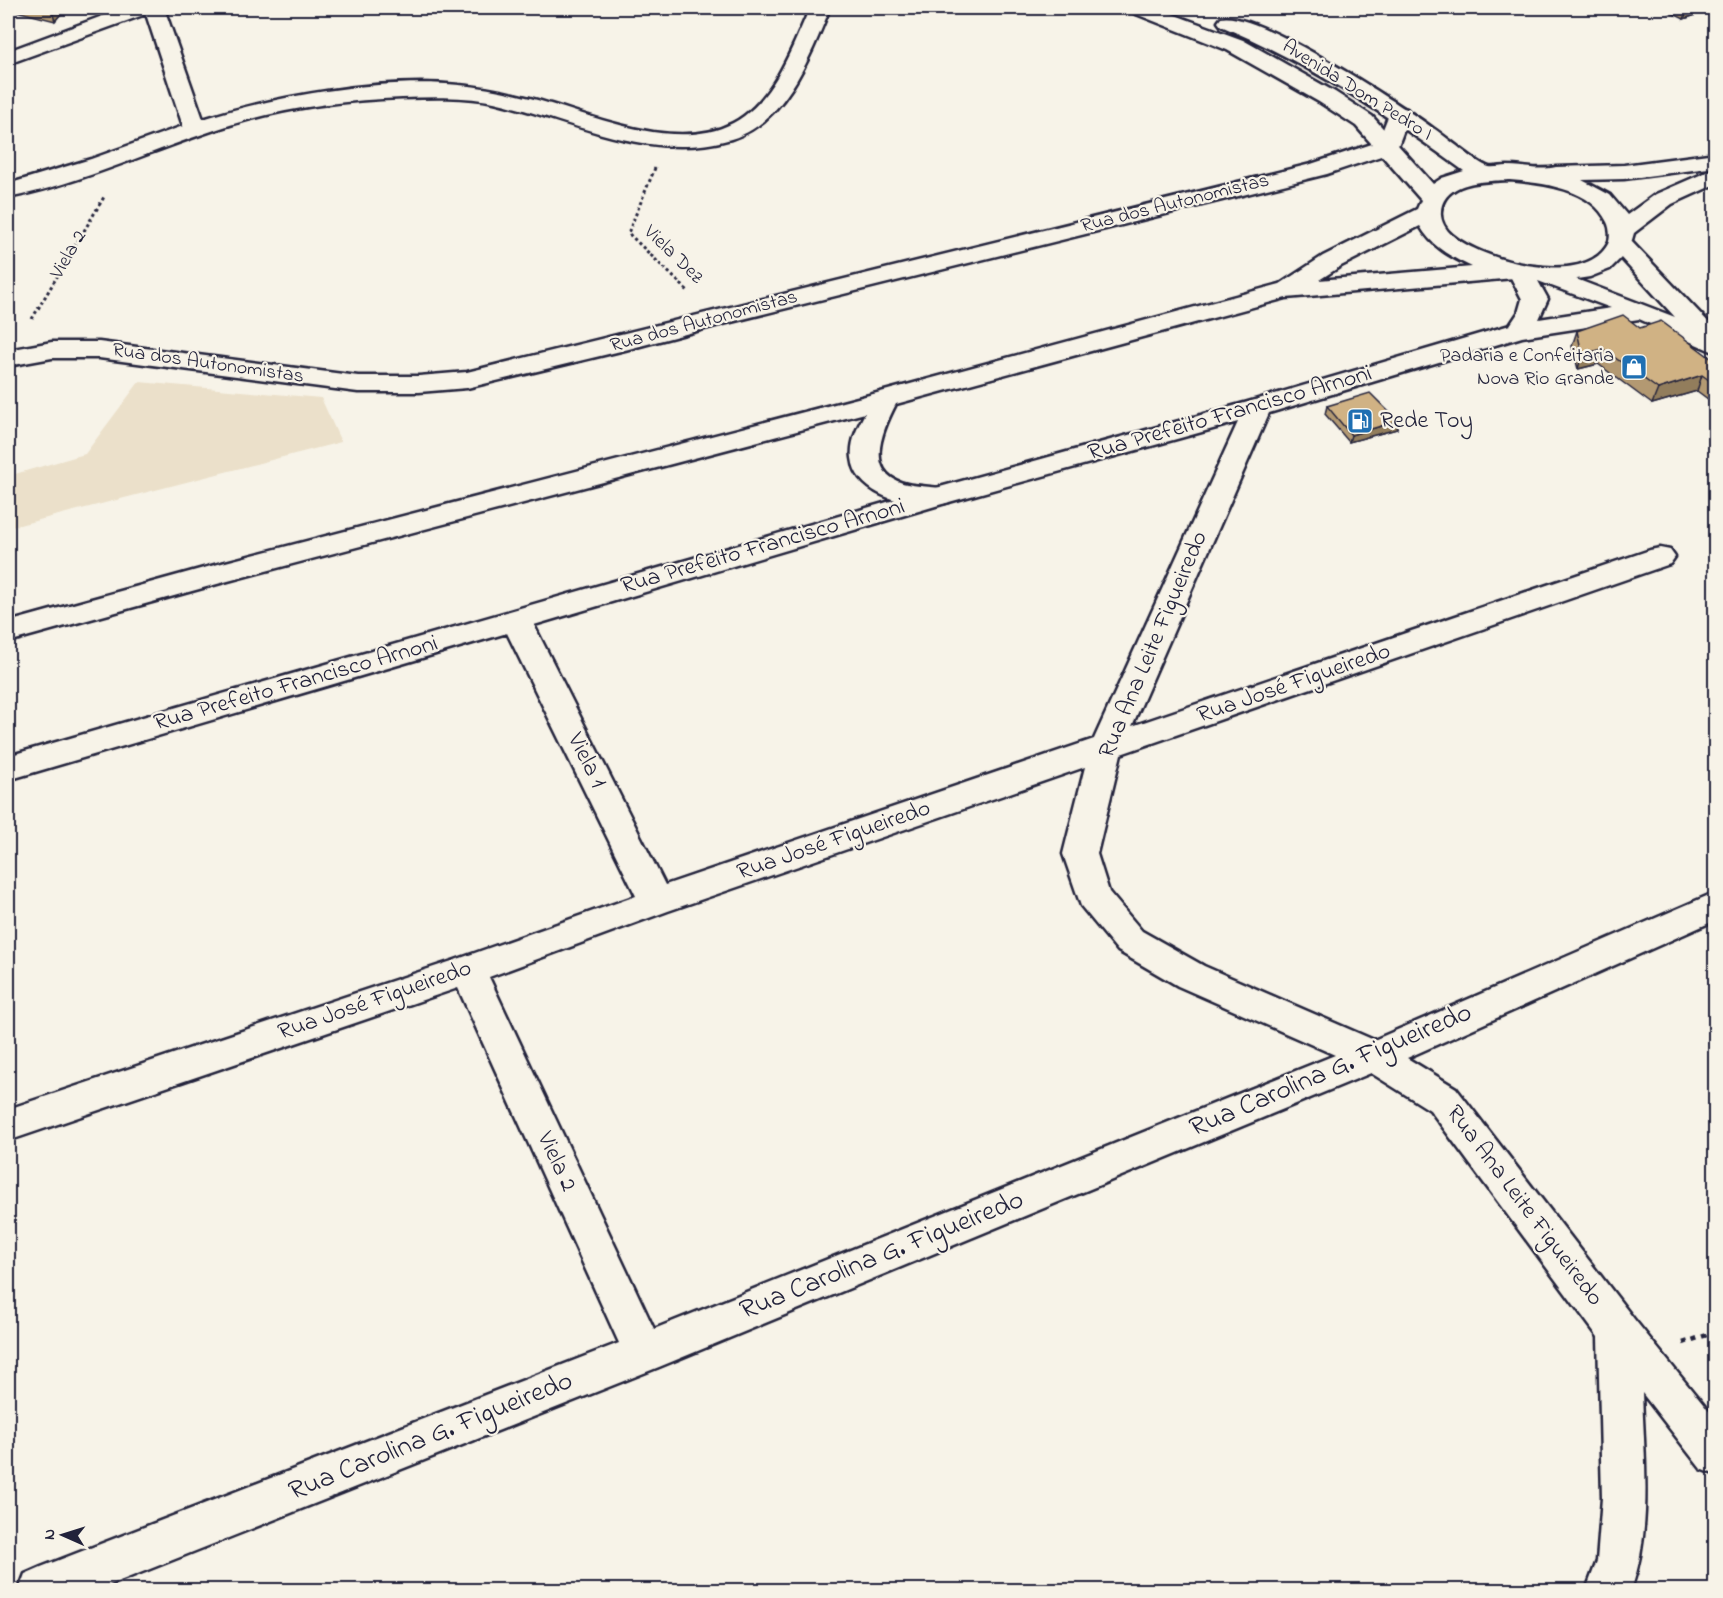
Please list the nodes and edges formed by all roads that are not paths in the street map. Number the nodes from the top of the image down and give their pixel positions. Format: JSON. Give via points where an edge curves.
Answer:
{"nodes":[{"id":1,"x":142,"y":8,"type":"edge"},
{"id":2,"x":154,"y":8,"type":"edge"},
{"id":3,"x":820,"y":8,"type":"edge"},
{"id":4,"x":1138,"y":8,"type":"edge"},
{"id":5,"x":1190,"y":8,"type":"edge"},
{"id":6,"x":8,"y":58,"type":"edge"},
{"id":7,"x":1399,"y":114,"type":"junction"},
{"id":8,"x":196,"y":130,"type":"junction"},
{"id":9,"x":1388,"y":146,"type":"junction"},
{"id":10,"x":1716,"y":160,"type":"edge"},
{"id":11,"x":1510,"y":173,"type":"junction"},
{"id":12,"x":1484,"y":174,"type":"junction"},
{"id":13,"x":1716,"y":175,"type":"edge"},
{"id":14,"x":8,"y":191,"type":"edge"},
{"id":15,"x":1430,"y":206,"type":"junction"},
{"id":16,"x":1621,"y":237,"type":"junction"},
{"id":17,"x":1524,"y":272,"type":"junction"},
{"id":18,"x":1286,"y":290,"type":"junction"},
{"id":19,"x":1642,"y":311,"type":"junction"},
{"id":20,"x":1519,"y":330,"type":"junction"},
{"id":21,"x":1716,"y":345,"type":"edge"},
{"id":22,"x":9,"y":357,"type":"edge"},
{"id":23,"x":886,"y":399,"type":"junction"},
{"id":24,"x":1258,"y":408,"type":"junction"},
{"id":25,"x":939,"y":496,"type":"junction"},
{"id":26,"x":1660,"y":557,"type":"dead end"},
{"id":27,"x":516,"y":620,"type":"junction"},
{"id":28,"x":8,"y":632,"type":"edge"},
{"id":29,"x":1106,"y":749,"type":"junction"},
{"id":30,"x":8,"y":768,"type":"edge"},
{"id":31,"x":656,"y":902,"type":"junction"},
{"id":32,"x":1716,"y":905,"type":"edge"},
{"id":33,"x":468,"y":970,"type":"junction"},
{"id":34,"x":1374,"y":1056,"type":"junction"},
{"id":35,"x":8,"y":1125,"type":"edge"},
{"id":36,"x":1619,"y":1332,"type":"junction"},
{"id":37,"x":644,"y":1353,"type":"junction"},
{"id":38,"x":1716,"y":1454,"type":"edge"},
{"id":39,"x":41,"y":1590,"type":"edge"},
{"id":40,"x":1609,"y":1590,"type":"edge"}],
"edges":[{"from":1,"to":6,"type":"street"},
{"from":2,"to":8,"type":"street"},
{"from":3,"to":8,"type":"street","via":[[783,86],[753,119],[727,133],[693,140],[666,141],[604,129],[491,94],[455,91],[308,101]]},
{"from":4,"to":9,"type":"street","name":"Avenida Dom Pedro I","via":[[1235,45],[1364,121]]},
{"from":5,"to":7,"type":"street","name":"Avenida Dom Pedro I","via":[[1276,40]]},
{"from":7,"to":9,"type":"street"},
{"from":7,"to":12,"type":"street","name":"Avenida Dom Pedro I"},
{"from":8,"to":14,"type":"street"},
{"from":9,"to":15,"type":"street","name":"Avenida Dom Pedro I","via":[[1418,180]]},
{"from":9,"to":22,"type":"street","name":"Rua dos Autonomistas","via":[[1319,169],[467,380],[357,384],[99,350],[52,350]]},
{"from":10,"to":11,"type":"street","via":[[1624,172]]},
{"from":11,"to":12,"type":"street"},
{"from":11,"to":16,"type":"street","via":[[1554,180],[1593,195],[1618,218]]},
{"from":12,"to":15,"type":"street","via":[[1460,179],[1443,188]]},
{"from":13,"to":16,"type":"street","via":[[1664,200]]},
{"from":15,"to":17,"type":"street","via":[[1432,227],[1444,241],[1477,260]]},
{"from":15,"to":18,"type":"street"},
{"from":16,"to":17,"type":"street","via":[[1606,261],[1593,267],[1561,274]]},
{"from":16,"to":21,"type":"street"},
{"from":17,"to":18,"type":"street"},
{"from":17,"to":19,"type":"street"},
{"from":17,"to":20,"type":"street","via":[[1535,299]]},
{"from":18,"to":23,"type":"street"},
{"from":19,"to":20,"type":"street","name":"Rua Prefeito Francisco Arnoni"},
{"from":19,"to":21,"type":"street"},
{"from":20,"to":24,"type":"street","name":"Rua Prefeito Francisco Arnoni"},
{"from":23,"to":25,"type":"street","via":[[867,431],[863,451],[866,465],[877,479],[894,490]]},
{"from":23,"to":28,"type":"street"},
{"from":24,"to":25,"type":"street","name":"Rua Prefeito Francisco Arnoni"},
{"from":24,"to":29,"type":"street","name":"Rua Ana Leite Figueiredo"},
{"from":25,"to":27,"type":"street","name":"Rua Prefeito Francisco Arnoni"},
{"from":26,"to":29,"type":"street","name":"Rua José Figueiredo"},
{"from":27,"to":30,"type":"street","name":"Rua Prefeito Francisco Arnoni"},
{"from":27,"to":31,"type":"street","name":"Viela 1"},
{"from":29,"to":31,"type":"street","name":"Rua José Figueiredo"},
{"from":29,"to":34,"type":"street","name":"Rua Ana Leite Figueiredo","via":[[1080,854],[1093,897],[1130,941],[1191,976]]},
{"from":31,"to":33,"type":"street","name":"Rua José Figueiredo"},
{"from":32,"to":34,"type":"street","name":"Rua Carolina G. Figueiredo"},
{"from":33,"to":35,"type":"street","name":"Rua José Figueiredo"},
{"from":33,"to":37,"type":"street","name":"Viela 2"},
{"from":34,"to":36,"type":"street","name":"Rua Ana Leite Figueiredo","via":[[1443,1099]]},
{"from":34,"to":37,"type":"street","name":"Rua Carolina G. Figueiredo"},
{"from":36,"to":38,"type":"street","name":"Rua Ana Leite Figueiredo"},
{"from":36,"to":40,"type":"street","via":[[1624,1498],[1619,1561]]},
{"from":37,"to":39,"type":"street","name":"Rua Carolina G. Figueiredo"}]}
